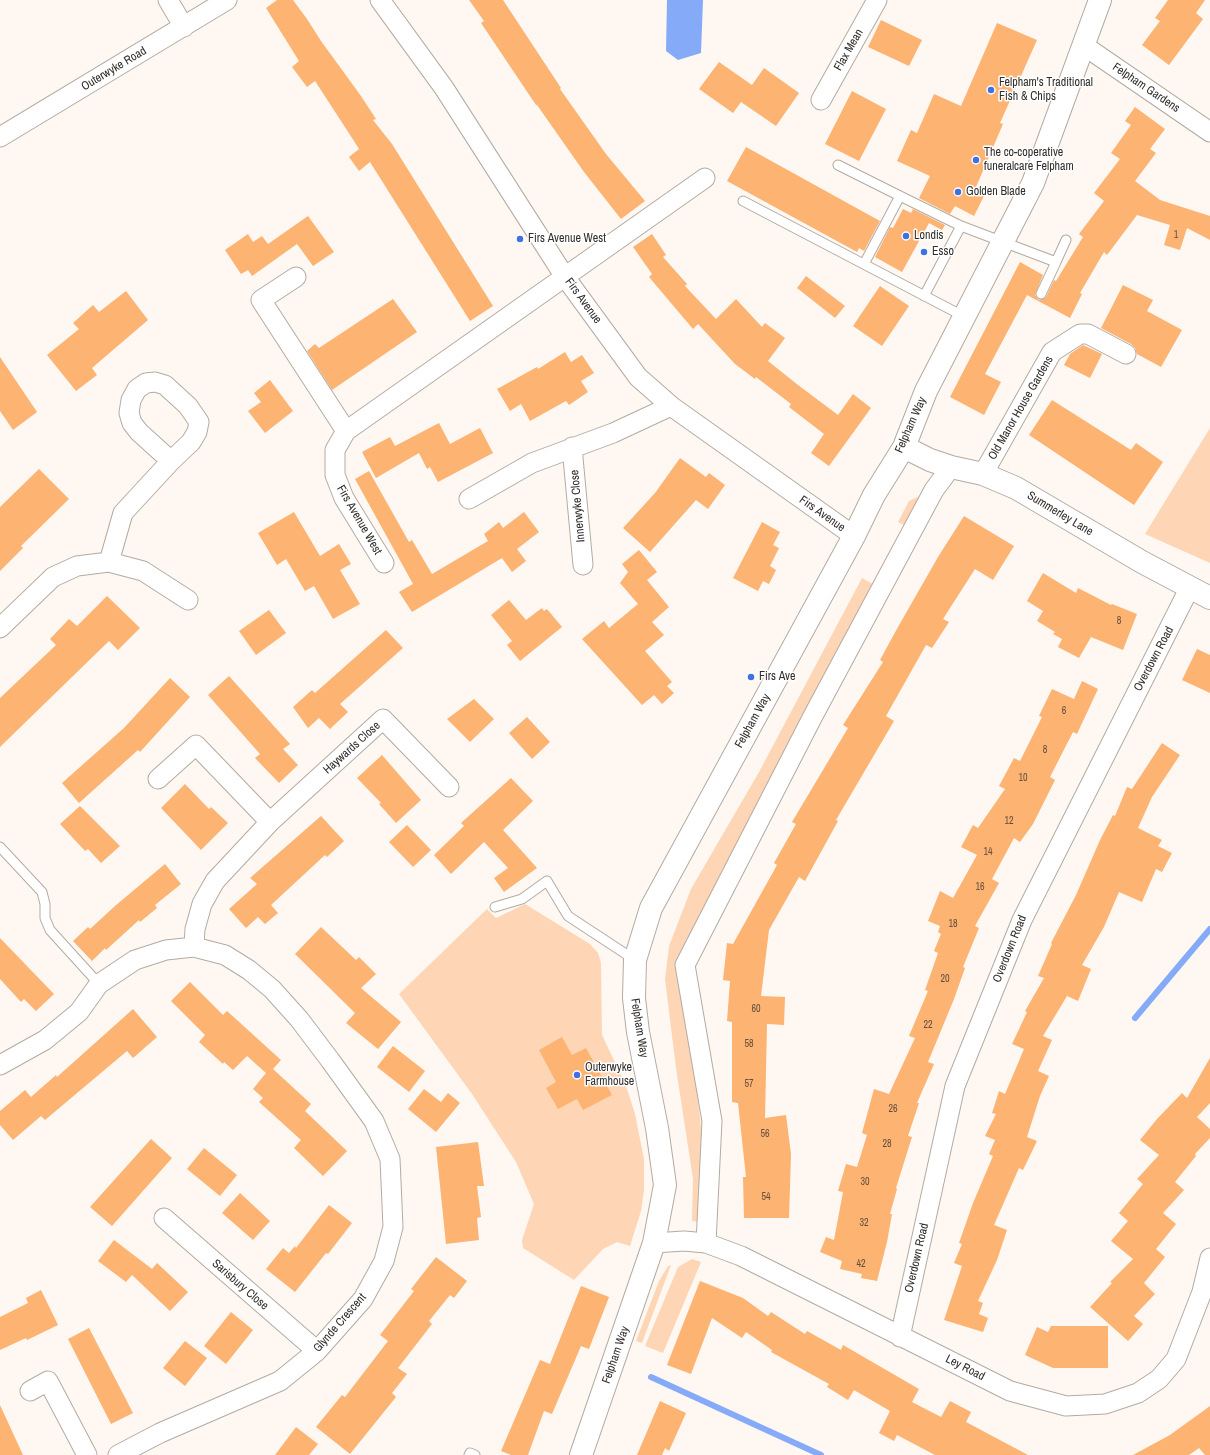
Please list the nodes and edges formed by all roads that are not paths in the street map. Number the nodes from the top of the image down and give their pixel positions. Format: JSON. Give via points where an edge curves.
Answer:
{"nodes":[{"id":1,"x":168,"y":0,"type":"edge"},
{"id":2,"x":227,"y":0,"type":"edge"},
{"id":3,"x":380,"y":0,"type":"edge"},
{"id":4,"x":877,"y":0,"type":"edge"},
{"id":5,"x":1100,"y":0,"type":"edge"},
{"id":6,"x":184,"y":27,"type":"junction"},
{"id":7,"x":1082,"y":45,"type":"junction"},
{"id":8,"x":821,"y":100,"type":"dead end"},
{"id":9,"x":1210,"y":132,"type":"edge"},
{"id":10,"x":0,"y":137,"type":"edge"},
{"id":11,"x":838,"y":165,"type":"dead end"},
{"id":12,"x":705,"y":178,"type":"dead end"},
{"id":13,"x":900,"y":196,"type":"junction"},
{"id":14,"x":743,"y":201,"type":"dead end"},
{"id":15,"x":961,"y":226,"type":"junction"},
{"id":16,"x":1066,"y":240,"type":"dead end"},
{"id":17,"x":1003,"y":243,"type":"junction"},
{"id":18,"x":1056,"y":262,"type":"junction"},
{"id":19,"x":864,"y":264,"type":"junction"},
{"id":20,"x":296,"y":277,"type":"dead end"},
{"id":21,"x":565,"y":277,"type":"junction"},
{"id":22,"x":1041,"y":294,"type":"dead end"},
{"id":23,"x":924,"y":296,"type":"junction"},
{"id":24,"x":966,"y":317,"type":"junction"},
{"id":25,"x":1126,"y":354,"type":"dead end"},
{"id":26,"x":671,"y":406,"type":"junction"},
{"id":27,"x":346,"y":431,"type":"junction"},
{"id":28,"x":904,"y":446,"type":"junction"},
{"id":29,"x":572,"y":447,"type":"junction"},
{"id":30,"x":171,"y":461,"type":"dead end"},
{"id":31,"x":951,"y":467,"type":"junction"},
{"id":32,"x":983,"y":474,"type":"junction"},
{"id":33,"x":468,"y":499,"type":"dead end"},
{"id":34,"x":854,"y":536,"type":"junction"},
{"id":35,"x":109,"y":562,"type":"junction"},
{"id":36,"x":384,"y":563,"type":"dead end"},
{"id":37,"x":583,"y":565,"type":"dead end"},
{"id":38,"x":1190,"y":587,"type":"junction"},
{"id":39,"x":1210,"y":598,"type":"edge"},
{"id":40,"x":188,"y":600,"type":"dead end"},
{"id":41,"x":0,"y":628,"type":"edge"},
{"id":42,"x":158,"y":778,"type":"dead end"},
{"id":43,"x":449,"y":786,"type":"dead end"},
{"id":44,"x":270,"y":822,"type":"junction"},
{"id":45,"x":0,"y":847,"type":"edge"},
{"id":46,"x":495,"y":907,"type":"dead end"},
{"id":47,"x":194,"y":947,"type":"junction"},
{"id":48,"x":635,"y":960,"type":"junction"},
{"id":49,"x":99,"y":984,"type":"junction"},
{"id":50,"x":0,"y":1065,"type":"edge"},
{"id":51,"x":164,"y":1218,"type":"dead end"},
{"id":52,"x":654,"y":1242,"type":"junction"},
{"id":53,"x":706,"y":1243,"type":"junction"},
{"id":54,"x":1210,"y":1258,"type":"edge"},
{"id":55,"x":900,"y":1337,"type":"junction"},
{"id":56,"x":317,"y":1351,"type":"junction"},
{"id":57,"x":30,"y":1392,"type":"dead end"},
{"id":58,"x":87,"y":1455,"type":"edge"},
{"id":59,"x":118,"y":1455,"type":"edge"},
{"id":60,"x":469,"y":1455,"type":"edge"},
{"id":61,"x":475,"y":1455,"type":"edge"},
{"id":62,"x":581,"y":1455,"type":"edge"}],
"edges":[{"from":1,"to":6,"type":"street"},
{"from":2,"to":6,"type":"street","name":"Outerwyke Road"},
{"from":3,"to":21,"type":"street","name":"Firs Avenue","via":[[444,88]]},
{"from":4,"to":8,"type":"street","name":"Flax Mean"},
{"from":5,"to":7,"type":"main road","name":"Felpham Way"},
{"from":6,"to":10,"type":"street","name":"Outerwyke Road"},
{"from":7,"to":9,"type":"street","name":"Felpham Gardens"},
{"from":7,"to":17,"type":"main road","name":"Felpham Way","via":[[1033,183]]},
{"from":11,"to":13,"type":"lane"},
{"from":12,"to":21,"type":"street","name":"Firs Avenue West"},
{"from":13,"to":15,"type":"lane"},
{"from":13,"to":19,"type":"lane"},
{"from":14,"to":19,"type":"lane"},
{"from":15,"to":17,"type":"lane"},
{"from":15,"to":23,"type":"lane"},
{"from":16,"to":18,"type":"lane"},
{"from":17,"to":18,"type":"lane"},
{"from":17,"to":24,"type":"main road","name":"Felpham Way"},
{"from":18,"to":22,"type":"lane"},
{"from":19,"to":23,"type":"lane"},
{"from":20,"to":27,"type":"street","via":[[261,300]]},
{"from":21,"to":26,"type":"street","name":"Firs Avenue","via":[[638,378]]},
{"from":21,"to":27,"type":"street","name":"Firs Avenue West"},
{"from":23,"to":24,"type":"lane"},
{"from":24,"to":28,"type":"main road","name":"Felpham Way","via":[[926,391]]},
{"from":25,"to":32,"type":"street","name":"Old Manor House Gardens","via":[[1088,334],[1080,334],[1052,352]]},
{"from":26,"to":29,"type":"street","via":[[613,433]]},
{"from":26,"to":34,"type":"street","name":"Firs Avenue"},
{"from":27,"to":36,"type":"street","name":"Firs Avenue West","via":[[335,450],[335,475],[344,498]]},
{"from":28,"to":31,"type":"main road","name":"Summerley Lane","via":[[930,460]]},
{"from":28,"to":34,"type":"main road","name":"Felpham Way","via":[[874,495]]},
{"from":29,"to":33,"type":"street","via":[[532,463]]},
{"from":29,"to":37,"type":"street","name":"Innerwyke Close"},
{"from":30,"to":35,"type":"street","via":[[123,513]]},
{"from":31,"to":32,"type":"main road","name":"Summerley Lane"},
{"from":31,"to":53,"type":"street","via":[[934,490],[813,716],[685,964],[712,1121]]},
{"from":32,"to":38,"type":"main road","name":"Summerley Lane","via":[[1016,488],[1142,562]]},
{"from":34,"to":48,"type":"main road","name":"Felpham Way","via":[[651,908]]},
{"from":35,"to":40,"type":"street","via":[[143,571]]},
{"from":35,"to":41,"type":"street","via":[[77,566],[53,578]]},
{"from":38,"to":39,"type":"main road","name":"Summerley Lane"},
{"from":38,"to":55,"type":"street","name":"Overdown Road","via":[[1022,920],[955,1086]]},
{"from":42,"to":44,"type":"street","via":[[196,745]]},
{"from":43,"to":44,"type":"street","name":"Haywards Close","via":[[383,720]]},
{"from":44,"to":47,"type":"street","name":"Haywards Close","via":[[215,881],[202,904],[195,929]]},
{"from":45,"to":49,"type":"lane","via":[[42,892],[45,918],[50,930]]},
{"from":46,"to":48,"type":"lane","via":[[522,899],[547,881],[568,916]]},
{"from":47,"to":49,"type":"street","via":[[166,950],[135,960]]},
{"from":47,"to":56,"type":"street","name":"Glynde Crescent","via":[[226,955],[272,989],[299,1019],[374,1121],[390,1159],[393,1227],[384,1261],[363,1300]]},
{"from":48,"to":52,"type":"main road","name":"Felpham Way","via":[[634,998],[638,1032],[657,1128],[665,1185]]},
{"from":49,"to":50,"type":"street","via":[[79,1012],[45,1040]]},
{"from":51,"to":56,"type":"street","name":"Sarisbury Close"},
{"from":52,"to":53,"type":"street","name":"Ley Road"},
{"from":52,"to":62,"type":"main road","name":"Felpham Way"},
{"from":53,"to":55,"type":"street","name":"Ley Road","via":[[741,1256]]},
{"from":54,"to":55,"type":"street","name":"Ley Road","via":[[1202,1292],[1176,1359],[1159,1379],[1138,1393],[1105,1404],[1066,1406],[1010,1391]]},
{"from":56,"to":59,"type":"street","name":"Glynde Crescent","via":[[280,1381],[160,1433]]},
{"from":57,"to":58,"type":"street","via":[[48,1381]]},
{"from":60,"to":61,"type":"lane"}]}
